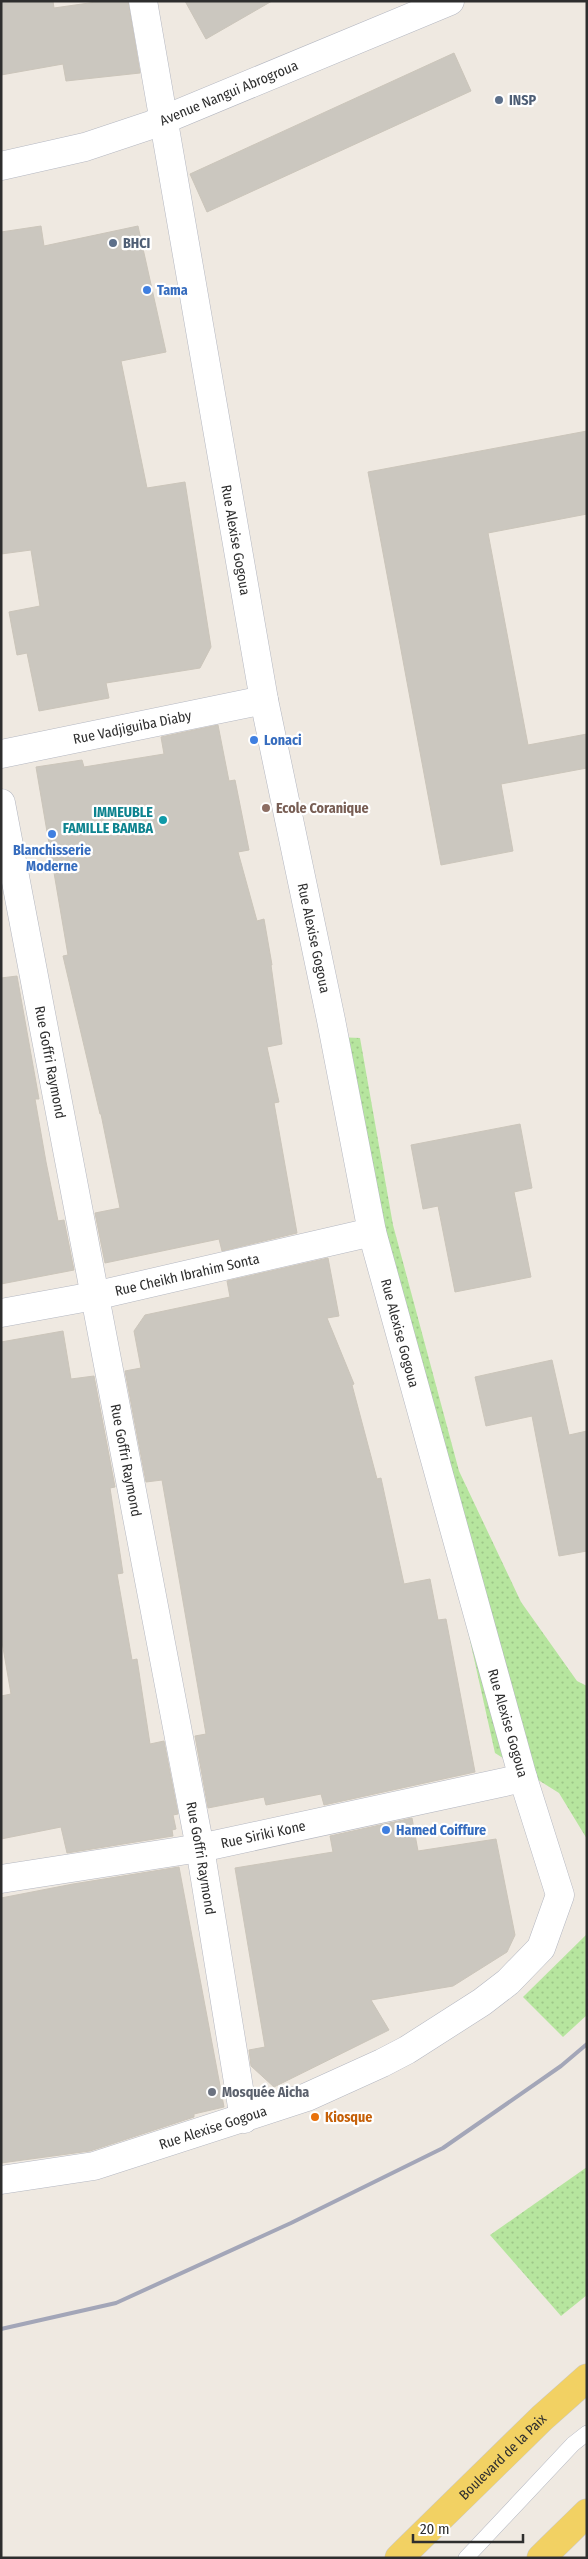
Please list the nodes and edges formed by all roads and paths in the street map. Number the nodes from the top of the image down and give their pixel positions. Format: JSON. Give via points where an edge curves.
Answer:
{"nodes":[{"id":1,"x":144,"y":1,"type":"edge"},
{"id":2,"x":444,"y":3,"type":"edge"},
{"id":3,"x":163,"y":118,"type":"junction"},
{"id":4,"x":1,"y":166,"type":"edge"},
{"id":5,"x":264,"y":700,"type":"junction"},
{"id":6,"x":1,"y":754,"type":"edge"},
{"id":7,"x":1,"y":802,"type":"edge"},
{"id":8,"x":372,"y":1232,"type":"junction"},
{"id":9,"x":94,"y":1296,"type":"junction"},
{"id":10,"x":1,"y":1313,"type":"edge"},
{"id":11,"x":523,"y":1778,"type":"junction"},
{"id":12,"x":200,"y":1848,"type":"junction"},
{"id":13,"x":1,"y":1879,"type":"edge"},
{"id":14,"x":244,"y":2119,"type":"junction"},
{"id":15,"x":1,"y":2180,"type":"edge"},
{"id":16,"x":587,"y":2378,"type":"edge"},
{"id":17,"x":587,"y":2433,"type":"edge"},
{"id":18,"x":587,"y":2513,"type":"edge"},
{"id":19,"x":399,"y":2558,"type":"edge"},
{"id":20,"x":466,"y":2558,"type":"edge"},
{"id":21,"x":541,"y":2558,"type":"edge"}],
"edges":[{"from":1,"to":3,"type":"street","name":"Rue Alexise Gogoua"},
{"from":2,"to":3,"type":"street","name":"Avenue Nangui Abrogroua"},
{"from":3,"to":4,"type":"street","name":"Avenue Nangui Abrogroua","via":[[152,125],[85,147]]},
{"from":3,"to":5,"type":"street","name":"Rue Alexise Gogoua"},
{"from":5,"to":6,"type":"street","name":"Rue Vadjiguiba Diaby"},
{"from":5,"to":8,"type":"street","name":"Rue Alexise Gogoua"},
{"from":7,"to":9,"type":"street","name":"Rue Goffri Raymond"},
{"from":8,"to":9,"type":"street","name":"Rue Cheikh Ibrahim Sonta"},
{"from":8,"to":11,"type":"street","name":"Rue Alexise Gogoua"},
{"from":9,"to":10,"type":"street","name":"Rue Cheikh Ibrahim Sonta"},
{"from":9,"to":12,"type":"street","name":"Rue Goffri Raymond"},
{"from":11,"to":12,"type":"street","name":"Rue Siriki Kone"},
{"from":11,"to":14,"type":"street","name":"Rue Alexise Gogoua","via":[[560,1895],[541,1948],[508,1982],[482,2002],[407,2050],[307,2098]]},
{"from":12,"to":13,"type":"street","name":"Rue Siriki Kone"},
{"from":12,"to":14,"type":"street","name":"Rue Goffri Raymond"},
{"from":14,"to":15,"type":"street","name":"Rue Alexise Gogoua","via":[[94,2166]]},
{"from":16,"to":19,"type":"main road","name":"Boulevard de la Paix"},
{"from":17,"to":20,"type":"lane"},
{"from":18,"to":21,"type":"main road"}]}
